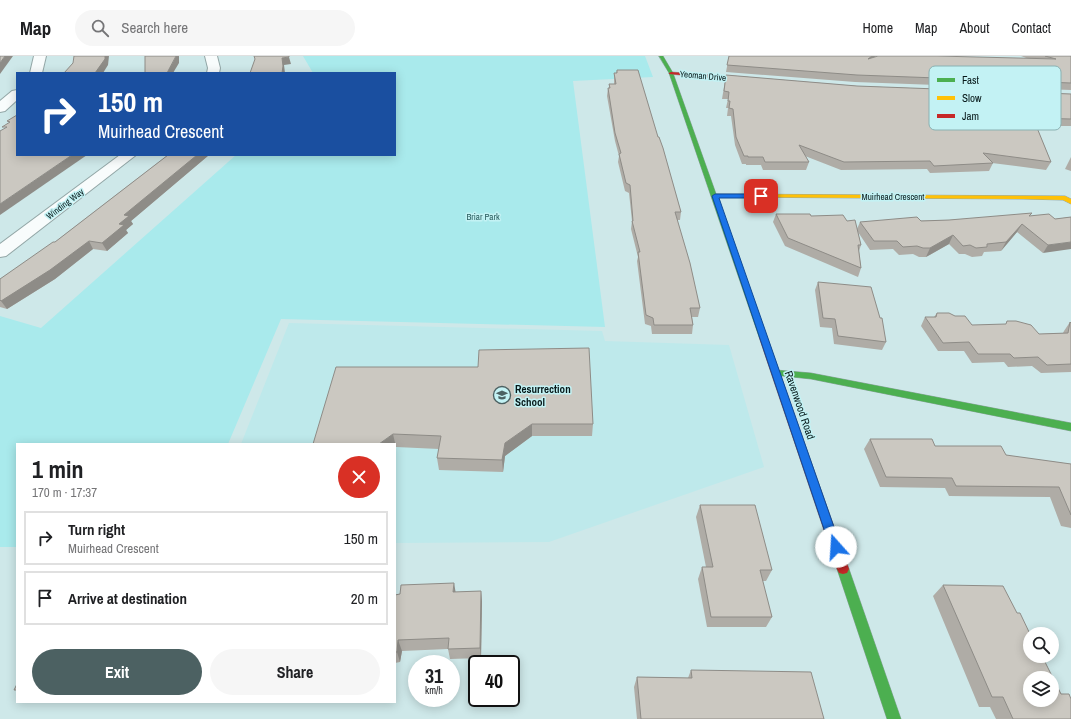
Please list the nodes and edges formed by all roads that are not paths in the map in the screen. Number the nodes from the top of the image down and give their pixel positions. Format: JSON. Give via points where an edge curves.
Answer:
{"nodes":[{"id":1,"x":40,"y":56,"type":"edge"},
{"id":2,"x":211,"y":56,"type":"edge"},
{"id":3,"x":661,"y":56,"type":"edge"},
{"id":4,"x":36,"y":72,"type":"edge"},
{"id":5,"x":213,"y":72,"type":"edge"},
{"id":6,"x":671,"y":73,"type":"junction"},
{"id":7,"x":769,"y":81,"type":"edge"},
{"id":8,"x":16,"y":95,"type":"edge"},
{"id":9,"x":0,"y":108,"type":"edge"},
{"id":10,"x":128,"y":156,"type":"edge"},
{"id":11,"x":715,"y":196,"type":"junction"},
{"id":12,"x":1071,"y":202,"type":"edge"},
{"id":13,"x":0,"y":252,"type":"edge"},
{"id":14,"x":776,"y":373,"type":"junction"},
{"id":15,"x":1071,"y":427,"type":"edge"},
{"id":16,"x":894,"y":719,"type":"edge"}],
"edges":[{"from":1,"to":4,"type":"street"},
{"from":2,"to":5,"type":"street"},
{"from":3,"to":6,"type":"street","name":"Ravenwood Road"},
{"from":6,"to":7,"type":"street","name":"Yeoman Drive"},
{"from":6,"to":11,"type":"street","name":"Ravenwood Road"},
{"from":8,"to":9,"type":"street"},
{"from":10,"to":13,"type":"street","name":"Winding Way"},
{"from":11,"to":12,"type":"street","name":"Muirhead Crescent","via":[[1022,197],[1065,198]]},
{"from":11,"to":14,"type":"street","name":"Ravenwood Road"},
{"from":14,"to":15,"type":"street","via":[[811,376]]},
{"from":14,"to":16,"type":"street","name":"Ravenwood Road"}]}
